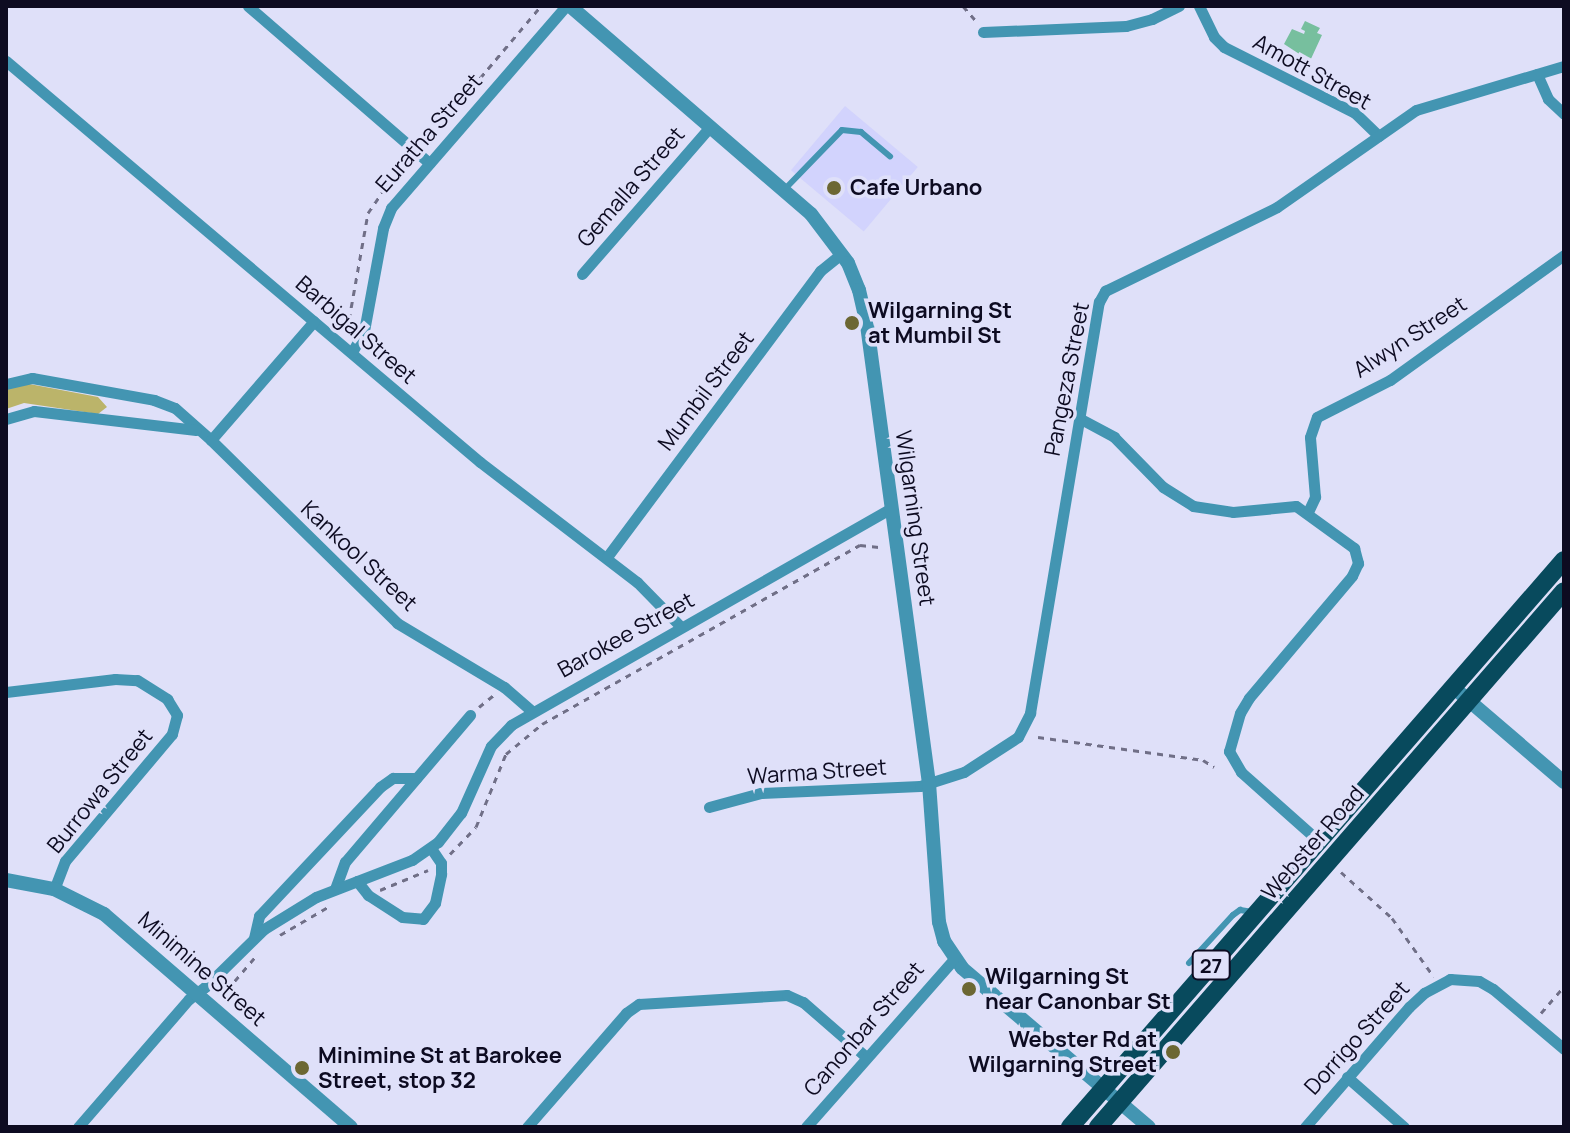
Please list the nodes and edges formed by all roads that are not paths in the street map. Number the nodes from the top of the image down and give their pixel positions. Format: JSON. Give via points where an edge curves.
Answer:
{"nodes":[{"id":1,"x":248,"y":6,"type":"edge"},
{"id":2,"x":568,"y":6,"type":"edge"},
{"id":3,"x":1179,"y":6,"type":"edge"},
{"id":4,"x":1199,"y":6,"type":"edge"},
{"id":5,"x":983,"y":32,"type":"road end"},
{"id":6,"x":6,"y":61,"type":"edge"},
{"id":7,"x":1564,"y":66,"type":"edge"},
{"id":8,"x":1537,"y":74,"type":"junction"},
{"id":9,"x":1564,"y":114,"type":"edge"},
{"id":10,"x":710,"y":127,"type":"junction"},
{"id":11,"x":1379,"y":136,"type":"junction"},
{"id":12,"x":890,"y":156,"type":"dead end"},
{"id":13,"x":429,"y":163,"type":"junction"},
{"id":14,"x":784,"y":190,"type":"junction"},
{"id":15,"x":842,"y":253,"type":"junction"},
{"id":16,"x":1564,"y":255,"type":"edge"},
{"id":17,"x":582,"y":274,"type":"dead end"},
{"id":18,"x":314,"y":321,"type":"junction"},
{"id":19,"x":352,"y":352,"type":"junction"},
{"id":20,"x":6,"y":384,"type":"edge"},
{"id":21,"x":1079,"y":418,"type":"junction"},
{"id":22,"x":6,"y":419,"type":"edge"},
{"id":23,"x":196,"y":430,"type":"junction"},
{"id":24,"x":211,"y":440,"type":"junction"},
{"id":25,"x":892,"y":508,"type":"junction"},
{"id":26,"x":1308,"y":512,"type":"junction"},
{"id":27,"x":607,"y":557,"type":"junction"},
{"id":28,"x":1564,"y":560,"type":"edge"},
{"id":29,"x":1564,"y":591,"type":"edge"},
{"id":30,"x":681,"y":627,"type":"junction"},
{"id":31,"x":1453,"y":687,"type":"junction"},
{"id":32,"x":6,"y":692,"type":"edge"},
{"id":33,"x":1468,"y":700,"type":"junction"},
{"id":34,"x":532,"y":711,"type":"junction"},
{"id":35,"x":470,"y":715,"type":"road end"},
{"id":36,"x":416,"y":778,"type":"junction"},
{"id":37,"x":1564,"y":782,"type":"edge"},
{"id":38,"x":929,"y":783,"type":"junction"},
{"id":39,"x":709,"y":807,"type":"dead end"},
{"id":40,"x":1318,"y":841,"type":"junction"},
{"id":41,"x":431,"y":848,"type":"junction"},
{"id":42,"x":1331,"y":858,"type":"junction"},
{"id":43,"x":6,"y":880,"type":"edge"},
{"id":44,"x":357,"y":881,"type":"junction"},
{"id":45,"x":54,"y":889,"type":"junction"},
{"id":46,"x":335,"y":889,"type":"junction"},
{"id":47,"x":1256,"y":914,"type":"junction"},
{"id":48,"x":254,"y":938,"type":"junction"},
{"id":49,"x":954,"y":959,"type":"junction"},
{"id":50,"x":1189,"y":963,"type":"dead end"},
{"id":51,"x":197,"y":993,"type":"junction"},
{"id":52,"x":1564,"y":1049,"type":"edge"},
{"id":53,"x":866,"y":1057,"type":"junction"},
{"id":54,"x":1347,"y":1077,"type":"junction"},
{"id":55,"x":1103,"y":1089,"type":"junction"},
{"id":56,"x":1120,"y":1103,"type":"junction"},
{"id":57,"x":78,"y":1127,"type":"edge"},
{"id":58,"x":351,"y":1127,"type":"edge"},
{"id":59,"x":527,"y":1127,"type":"edge"},
{"id":60,"x":806,"y":1127,"type":"edge"},
{"id":61,"x":1070,"y":1127,"type":"edge"},
{"id":62,"x":1098,"y":1127,"type":"edge"},
{"id":63,"x":1149,"y":1127,"type":"edge"},
{"id":64,"x":1305,"y":1127,"type":"edge"},
{"id":65,"x":1404,"y":1127,"type":"edge"}],
"edges":[{"from":1,"to":13,"type":"street"},
{"from":2,"to":10,"type":"street","name":"Wilgarning Street"},
{"from":2,"to":13,"type":"street","name":"Euratha Street"},
{"from":3,"to":5,"type":"street","via":[[1126,26]]},
{"from":4,"to":11,"type":"street","name":"Amott Street","via":[[1224,47],[1355,113]]},
{"from":6,"to":18,"type":"street","name":"Barbigal Street"},
{"from":7,"to":8,"type":"street","name":"Pangeza Street"},
{"from":8,"to":9,"type":"street","via":[[1548,99]]},
{"from":8,"to":11,"type":"street","name":"Pangeza Street","via":[[1416,110]]},
{"from":10,"to":14,"type":"street","name":"Wilgarning Street"},
{"from":10,"to":17,"type":"street","name":"Gemalla Street"},
{"from":11,"to":21,"type":"street","name":"Pangeza Street","via":[[1277,207],[1105,291]]},
{"from":12,"to":14,"type":"lane","via":[[861,132],[842,130]]},
{"from":13,"to":19,"type":"street","name":"Euratha Street","via":[[387,214],[364,331]]},
{"from":14,"to":15,"type":"street","name":"Wilgarning Street","via":[[823,226]]},
{"from":15,"to":25,"type":"street","name":"Wilgarning Street","via":[[864,307]]},
{"from":15,"to":27,"type":"street","name":"Mumbil Street","via":[[820,271]]},
{"from":16,"to":26,"type":"street","name":"Alwyn Street","via":[[1390,380],[1317,417],[1310,437],[1315,497]]},
{"from":18,"to":19,"type":"street","name":"Barbigal Street"},
{"from":18,"to":24,"type":"street"},
{"from":19,"to":27,"type":"street","name":"Barbigal Street","via":[[508,485]]},
{"from":20,"to":23,"type":"street","name":"Kankool Street","via":[[32,378],[154,400],[175,408]]},
{"from":21,"to":26,"type":"street","via":[[1114,437],[1163,487],[1193,506],[1233,512],[1290,505]]},
{"from":21,"to":38,"type":"street","name":"Pangeza Street","via":[[1027,724],[1013,741],[964,772]]},
{"from":22,"to":23,"type":"street","via":[[34,411]]},
{"from":23,"to":24,"type":"street","name":"Kankool Street"},
{"from":24,"to":34,"type":"street","name":"Kankool Street","via":[[397,623],[504,687]]},
{"from":25,"to":30,"type":"street","name":"Barokee Street"},
{"from":25,"to":38,"type":"street","name":"Wilgarning Street"},
{"from":26,"to":40,"type":"street","via":[[1354,548],[1358,563],[1249,698],[1229,751],[1241,772]]},
{"from":27,"to":30,"type":"street","name":"Barbigal Street"},
{"from":28,"to":31,"type":"main road","name":"Webster Road","number":"27"},
{"from":29,"to":33,"type":"main road","name":"Webster Road","number":"27"},
{"from":30,"to":34,"type":"street","name":"Barokee Street"},
{"from":31,"to":33,"type":"street"},
{"from":31,"to":40,"type":"main road","name":"Webster Road","number":"27"},
{"from":32,"to":45,"type":"street","name":"Burrowa Street","via":[[126,679],[152,686],[177,715],[172,734],[65,861]]},
{"from":33,"to":37,"type":"street"},
{"from":33,"to":42,"type":"main road","name":"Webster Road","number":"27"},
{"from":34,"to":41,"type":"street","name":"Barokee Street","via":[[491,746],[461,813]]},
{"from":35,"to":36,"type":"street"},
{"from":36,"to":46,"type":"street","via":[[345,862]]},
{"from":36,"to":48,"type":"street","name":"Barokee Street","via":[[384,783],[259,916]]},
{"from":38,"to":39,"type":"street","name":"Warma Street","via":[[761,793]]},
{"from":38,"to":49,"type":"street","name":"Wilgarning Street","via":[[939,922]]},
{"from":40,"to":42,"type":"street"},
{"from":40,"to":47,"type":"main road","name":"Webster Road","number":"27"},
{"from":41,"to":44,"type":"street","name":"Barokee Street"},
{"from":41,"to":44,"type":"street","via":[[441,874],[434,908],[423,919],[402,917],[368,895]]},
{"from":42,"to":56,"type":"main road","name":"Webster Road","number":"27"},
{"from":43,"to":45,"type":"street","name":"Minimine Street"},
{"from":44,"to":46,"type":"street","name":"Barokee Street"},
{"from":45,"to":51,"type":"street","name":"Minimine Street","via":[[104,914]]},
{"from":46,"to":48,"type":"street","name":"Barokee Street"},
{"from":47,"to":50,"type":"lane","name":"Webster Road","via":[[1236,912]]},
{"from":47,"to":55,"type":"main road","name":"Webster Road","number":"27"},
{"from":48,"to":51,"type":"street","name":"Barokee Street"},
{"from":49,"to":53,"type":"street","name":"Canonbar Street"},
{"from":49,"to":55,"type":"street","name":"Wilgarning Street"},
{"from":51,"to":57,"type":"street","name":"Barokee Street"},
{"from":51,"to":58,"type":"street","name":"Minimine Street"},
{"from":52,"to":54,"type":"street","name":"Dorrigo Street","via":[[1479,981],[1450,979],[1409,1007]]},
{"from":53,"to":59,"type":"street","via":[[793,996],[639,1004]]},
{"from":53,"to":60,"type":"street","name":"Canonbar Street"},
{"from":54,"to":64,"type":"street","name":"Dorrigo Street"},
{"from":54,"to":65,"type":"street"},
{"from":55,"to":56,"type":"street","name":"Wilgarning Street"},
{"from":55,"to":61,"type":"main road","name":"Webster Road","number":"27"},
{"from":56,"to":62,"type":"main road","name":"Webster Road","number":"27"},
{"from":56,"to":63,"type":"street","name":"Wilgarning Street"}]}
